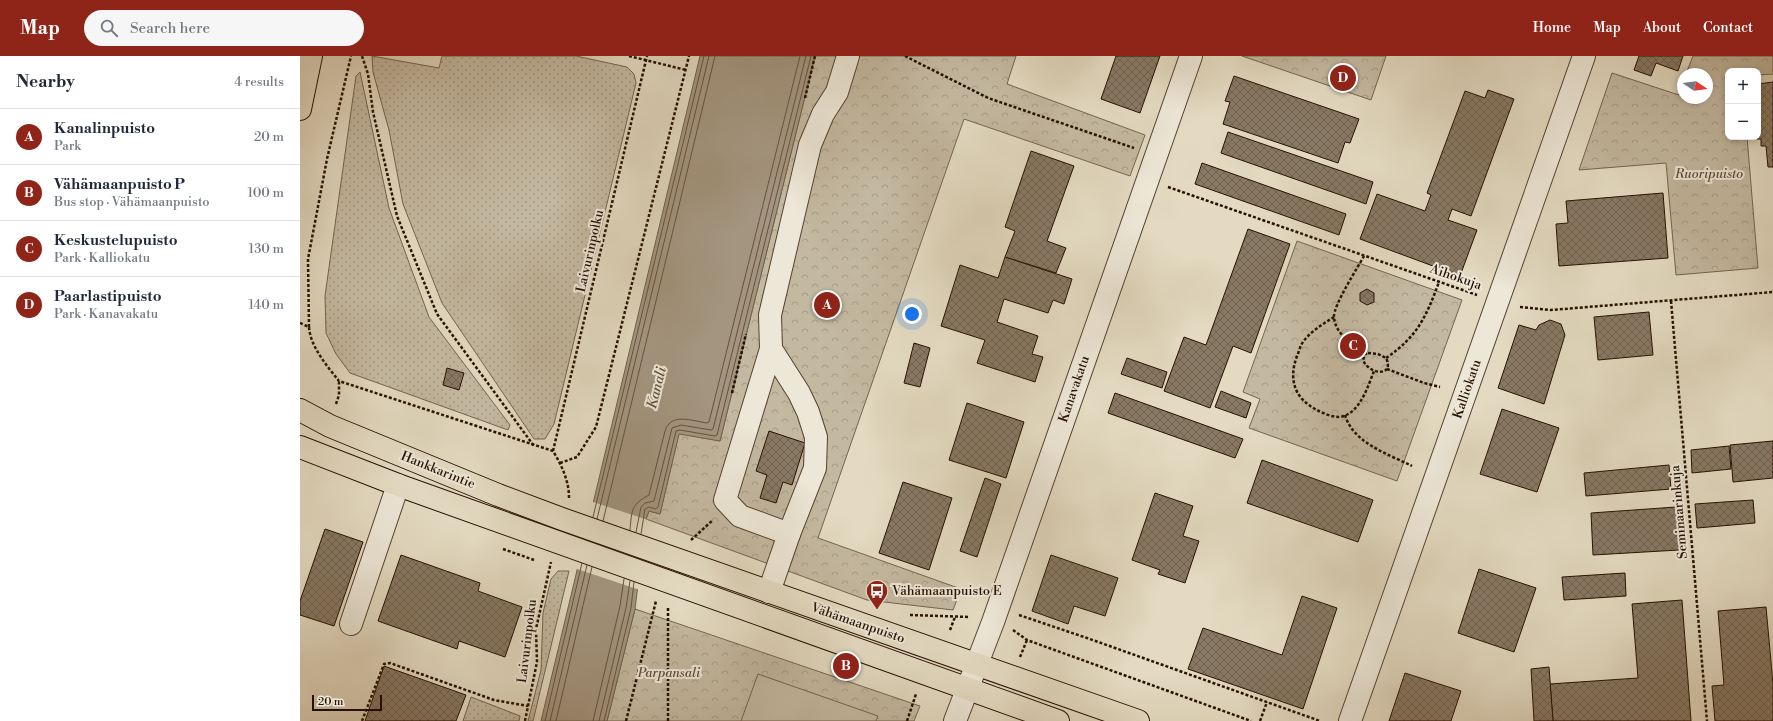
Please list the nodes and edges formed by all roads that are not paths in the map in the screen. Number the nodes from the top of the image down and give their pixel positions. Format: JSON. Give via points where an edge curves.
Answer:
{"nodes":[{"id":1,"x":311,"y":56,"type":"edge"},
{"id":2,"x":848,"y":56,"type":"edge"},
{"id":3,"x":1191,"y":56,"type":"edge"},
{"id":4,"x":1584,"y":56,"type":"edge"},
{"id":5,"x":300,"y":109,"type":"edge"},
{"id":6,"x":770,"y":349,"type":"junction"},
{"id":7,"x":300,"y":410,"type":"edge"},
{"id":8,"x":300,"y":447,"type":"edge"},
{"id":9,"x":398,"y":485,"type":"junction"},
{"id":10,"x":578,"y":525,"type":"joint"},
{"id":11,"x":789,"y":534,"type":"junction"},
{"id":12,"x":570,"y":547,"type":"joint"},
{"id":13,"x":769,"y":592,"type":"junction"},
{"id":14,"x":351,"y":624,"type":"dead end"},
{"id":15,"x":977,"y":665,"type":"junction"},
{"id":16,"x":967,"y":689,"type":"junction"},
{"id":17,"x":955,"y":721,"type":"edge"},
{"id":18,"x":1058,"y":721,"type":"edge"},
{"id":19,"x":1138,"y":721,"type":"edge"},
{"id":20,"x":1350,"y":721,"type":"edge"}],
"edges":[{"from":1,"to":5,"type":"main road"},
{"from":2,"to":6,"type":"street","via":[[837,92],[823,114],[810,145],[770,315]]},
{"from":3,"to":15,"type":"street","name":"Kanavakatu"},
{"from":4,"to":20,"type":"street","name":"Kalliokatu"},
{"from":6,"to":11,"type":"street","via":[[799,393],[816,437],[816,468]]},
{"from":6,"to":11,"type":"street","via":[[725,500],[740,516]]},
{"from":7,"to":10,"type":"main road","name":"Hankkarintie","via":[[330,426]]},
{"from":8,"to":9,"type":"main road","name":"Hankkarintie"},
{"from":9,"to":12,"type":"main road","name":"Hankkarintie"},
{"from":9,"to":14,"type":"street"},
{"from":10,"to":13,"type":"main road","name":"Vähämaanpuisto"},
{"from":11,"to":13,"type":"street"},
{"from":12,"to":16,"type":"main road","name":"Vähämaanpuisto"},
{"from":13,"to":15,"type":"main road","name":"Vähämaanpuisto"},
{"from":15,"to":16,"type":"street","name":"Kanavakatu"},
{"from":15,"to":19,"type":"main road","name":"Vähämaanpuisto"},
{"from":16,"to":17,"type":"street","name":"Kanavakatu"},
{"from":16,"to":18,"type":"main road","name":"Vähämaanpuisto"}]}
